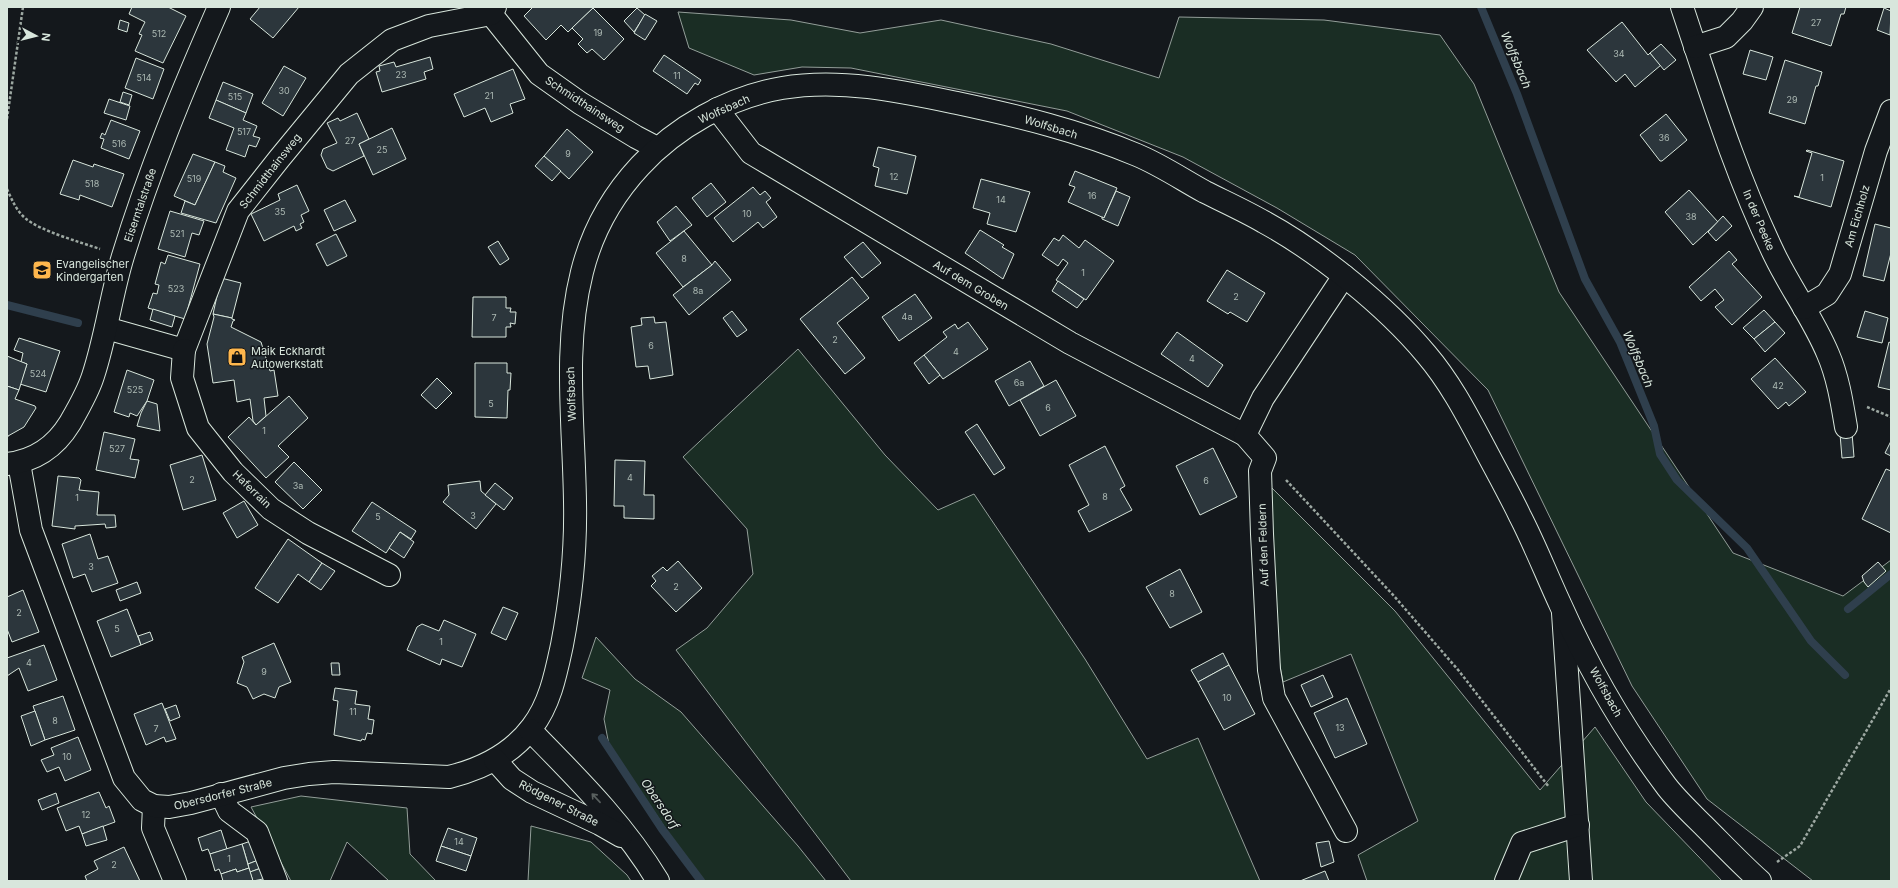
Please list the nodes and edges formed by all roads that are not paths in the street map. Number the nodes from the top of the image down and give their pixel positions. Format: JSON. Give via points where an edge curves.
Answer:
{"nodes":[{"id":1,"x":219,"y":7,"type":"edge"},
{"id":2,"x":1682,"y":7,"type":"edge"},
{"id":3,"x":1752,"y":7,"type":"edge"},
{"id":4,"x":493,"y":10,"type":"edge"},
{"id":5,"x":1695,"y":47,"type":"junction"},
{"id":6,"x":717,"y":109,"type":"junction"},
{"id":7,"x":1891,"y":111,"type":"edge"},
{"id":8,"x":657,"y":148,"type":"junction"},
{"id":9,"x":1344,"y":276,"type":"junction"},
{"id":10,"x":1804,"y":308,"type":"junction"},
{"id":11,"x":106,"y":328,"type":"junction"},
{"id":12,"x":184,"y":350,"type":"junction"},
{"id":13,"x":1846,"y":427,"type":"dead end"},
{"id":14,"x":1245,"y":435,"type":"junction"},
{"id":15,"x":13,"y":463,"type":"edge"},
{"id":16,"x":389,"y":575,"type":"dead end"},
{"id":17,"x":1563,"y":613,"type":"junction"},
{"id":18,"x":530,"y":730,"type":"junction"},
{"id":19,"x":495,"y":760,"type":"junction"},
{"id":20,"x":221,"y":794,"type":"junction"},
{"id":21,"x":154,"y":806,"type":"junction"},
{"id":22,"x":1578,"y":825,"type":"junction"},
{"id":23,"x":1346,"y":832,"type":"dead end"},
{"id":24,"x":628,"y":840,"type":"junction"},
{"id":25,"x":1757,"y":879,"type":"edge"},
{"id":26,"x":175,"y":881,"type":"edge"},
{"id":27,"x":276,"y":881,"type":"edge"},
{"id":28,"x":658,"y":881,"type":"edge"},
{"id":29,"x":1506,"y":881,"type":"edge"},
{"id":30,"x":1581,"y":881,"type":"edge"}],
"edges":[{"from":1,"to":11,"type":"main road","name":"Eiserntalstraße","via":[[182,91],[146,185],[122,258]]},
{"from":2,"to":5,"type":"main road","name":"In der Peeke"},
{"from":3,"to":5,"type":"main road","via":[[1726,37]]},
{"from":4,"to":8,"type":"main road","name":"Schmidthainsweg","via":[[539,74],[586,106]]},
{"from":4,"to":12,"type":"main road","name":"Schmidthainsweg","via":[[429,26],[392,40],[349,74],[238,211]]},
{"from":5,"to":10,"type":"main road","name":"In der Peeke","via":[[1746,189],[1775,256]]},
{"from":6,"to":8,"type":"main road","name":"Wolfsbach","via":[[682,129]]},
{"from":6,"to":9,"type":"main road","name":"Wolfsbach","via":[[774,89],[820,84],[856,86],[925,96],[1054,127],[1140,156],[1268,223]]},
{"from":6,"to":14,"type":"main road","name":"Auf dem Groben","via":[[751,153],[1070,343]]},
{"from":7,"to":10,"type":"main road","name":"Am Eichholz","via":[[1876,151],[1840,274],[1827,294]]},
{"from":8,"to":18,"type":"main road","name":"Wolfsbach","via":[[632,175],[604,216],[583,266],[576,298],[570,366],[575,505],[570,596],[558,663],[549,695]]},
{"from":9,"to":14,"type":"main road","via":[[1263,398]]},
{"from":9,"to":17,"type":"main road","name":"Wolfsbach","via":[[1400,325],[1429,357],[1457,395],[1522,519]]},
{"from":10,"to":13,"type":"main road","name":"In der Peeke","via":[[1828,354],[1841,397]]},
{"from":11,"to":12,"type":"main road"},
{"from":11,"to":15,"type":"main road","name":"Eiserntalstraße","via":[[93,377],[70,423],[48,450]]},
{"from":12,"to":16,"type":"main road","name":"Haferrain","via":[[182,378],[198,428],[234,472],[277,513],[308,533]]},
{"from":14,"to":23,"type":"main road","name":"Auf den Feldern","via":[[1265,458],[1260,471],[1262,526],[1269,670],[1274,698]]},
{"from":15,"to":21,"type":"main road","via":[[31,530],[124,778],[142,800]]},
{"from":17,"to":22,"type":"main road"},
{"from":17,"to":25,"type":"main road","name":"Wolfsbach","via":[[1618,715],[1670,792]]},
{"from":18,"to":19,"type":"main road","name":"Wolfsbach","via":[[515,746]]},
{"from":24,"to":18,"type":"main road","name":"Rödgener Straße","one_way":true,"via":[[599,801]]},
{"from":19,"to":20,"type":"main road","name":"Obersdorfer Straße","via":[[467,772],[449,776],[334,772],[284,778]]},
{"from":19,"to":24,"type":"main road","name":"Rödgener Straße","via":[[512,779],[532,792]]},
{"from":20,"to":21,"type":"main road","name":"Obersdorfer Straße","via":[[169,807]]},
{"from":20,"to":27,"type":"main road","via":[[229,811],[257,832]]},
{"from":21,"to":26,"type":"main road","via":[[153,828]]},
{"from":22,"to":29,"type":"main road","via":[[1522,843]]},
{"from":22,"to":30,"type":"main road"},
{"from":24,"to":28,"type":"main road","name":"Rödgener Straße"}]}
